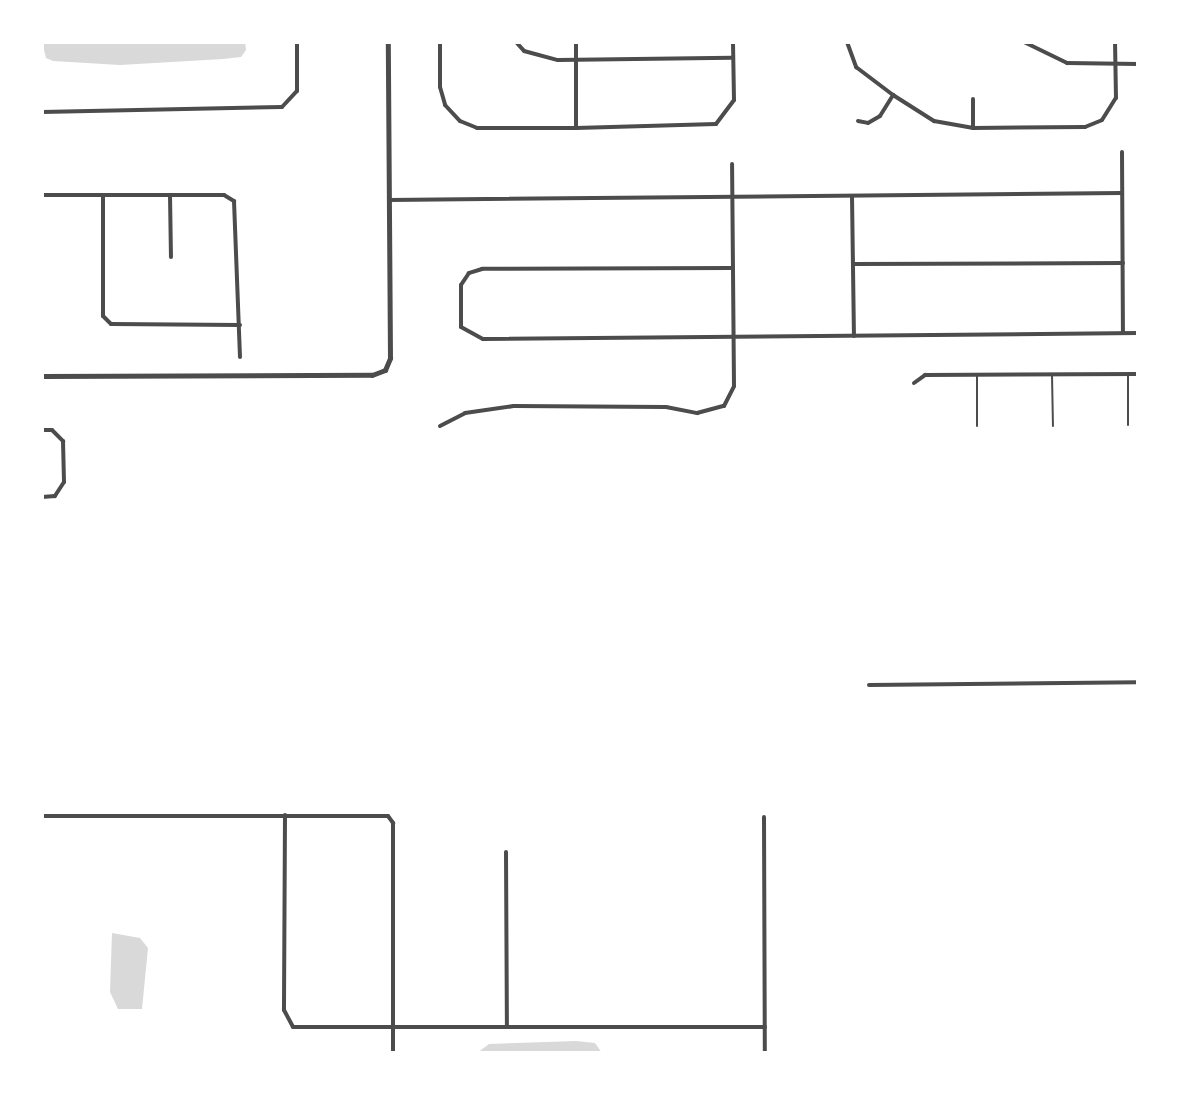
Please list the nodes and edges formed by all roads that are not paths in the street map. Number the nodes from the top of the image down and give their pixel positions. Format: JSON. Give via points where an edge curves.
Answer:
{"nodes":[{"id":1,"x":297,"y":42,"type":"edge"},
{"id":2,"x":388,"y":42,"type":"edge"},
{"id":3,"x":440,"y":42,"type":"edge"},
{"id":4,"x":516,"y":42,"type":"edge"},
{"id":5,"x":576,"y":42,"type":"edge"},
{"id":6,"x":733,"y":42,"type":"edge"},
{"id":7,"x":847,"y":42,"type":"edge"},
{"id":8,"x":1024,"y":42,"type":"edge"},
{"id":9,"x":1115,"y":42,"type":"edge"},
{"id":10,"x":733,"y":58,"type":"junction"},
{"id":11,"x":576,"y":59,"type":"junction"},
{"id":12,"x":1115,"y":64,"type":"junction"},
{"id":13,"x":1138,"y":64,"type":"edge"},
{"id":14,"x":893,"y":95,"type":"junction"},
{"id":15,"x":973,"y":99,"type":"dead end"},
{"id":16,"x":42,"y":112,"type":"edge"},
{"id":17,"x":858,"y":121,"type":"dead end"},
{"id":18,"x":576,"y":128,"type":"junction"},
{"id":19,"x":973,"y":128,"type":"junction"},
{"id":20,"x":1122,"y":152,"type":"dead end"},
{"id":21,"x":732,"y":164,"type":"dead end"},
{"id":22,"x":1122,"y":193,"type":"junction"},
{"id":23,"x":42,"y":195,"type":"edge"},
{"id":24,"x":103,"y":195,"type":"junction"},
{"id":25,"x":170,"y":195,"type":"junction"},
{"id":26,"x":852,"y":196,"type":"junction"},
{"id":27,"x":732,"y":197,"type":"junction"},
{"id":28,"x":389,"y":200,"type":"junction"},
{"id":29,"x":171,"y":257,"type":"dead end"},
{"id":30,"x":1123,"y":263,"type":"junction"},
{"id":31,"x":853,"y":264,"type":"junction"},
{"id":32,"x":732,"y":268,"type":"junction"},
{"id":33,"x":240,"y":325,"type":"junction"},
{"id":34,"x":1138,"y":333,"type":"edge"},
{"id":35,"x":1123,"y":334,"type":"junction"},
{"id":36,"x":854,"y":336,"type":"junction"},
{"id":37,"x":733,"y":337,"type":"junction"},
{"id":38,"x":240,"y":357,"type":"dead end"},
{"id":39,"x":1052,"y":374,"type":"junction"},
{"id":40,"x":1128,"y":374,"type":"junction"},
{"id":41,"x":1138,"y":374,"type":"edge"},
{"id":42,"x":977,"y":375,"type":"junction"},
{"id":43,"x":42,"y":376,"type":"edge"},
{"id":44,"x":914,"y":383,"type":"dead end"},
{"id":45,"x":1128,"y":425,"type":"dead end"},
{"id":46,"x":440,"y":426,"type":"dead end"},
{"id":47,"x":977,"y":426,"type":"dead end"},
{"id":48,"x":1053,"y":426,"type":"dead end"},
{"id":49,"x":42,"y":430,"type":"edge"},
{"id":50,"x":42,"y":497,"type":"edge"},
{"id":51,"x":1138,"y":682,"type":"edge"},
{"id":52,"x":869,"y":685,"type":"dead end"},
{"id":53,"x":285,"y":815,"type":"junction"},
{"id":54,"x":42,"y":816,"type":"edge"},
{"id":55,"x":764,"y":817,"type":"dead end"},
{"id":56,"x":506,"y":852,"type":"dead end"},
{"id":57,"x":507,"y":1027,"type":"junction"},
{"id":58,"x":765,"y":1027,"type":"junction"},
{"id":59,"x":393,"y":1028,"type":"junction"},
{"id":60,"x":393,"y":1053,"type":"edge"},
{"id":61,"x":765,"y":1053,"type":"edge"}],
"edges":[{"from":1,"to":16,"type":"street","via":[[297,91],[282,107]]},
{"from":2,"to":28,"type":"street"},
{"from":3,"to":18,"type":"street","via":[[440,87],[445,105],[460,121],[477,128]]},
{"from":4,"to":11,"type":"street","via":[[542,58]]},
{"from":5,"to":11,"type":"street"},
{"from":6,"to":10,"type":"street"},
{"from":7,"to":14,"type":"street","via":[[856,67]]},
{"from":8,"to":12,"type":"street","via":[[1067,63]]},
{"from":9,"to":12,"type":"street"},
{"from":10,"to":11,"type":"street"},
{"from":10,"to":18,"type":"street","via":[[734,100],[716,124]]},
{"from":11,"to":18,"type":"street"},
{"from":12,"to":13,"type":"street"},
{"from":12,"to":19,"type":"street","via":[[1116,98],[1102,120],[1085,127]]},
{"from":14,"to":17,"type":"street","via":[[880,116],[868,123]]},
{"from":14,"to":19,"type":"street","via":[[934,121]]},
{"from":15,"to":19,"type":"street"},
{"from":20,"to":22,"type":"street"},
{"from":21,"to":27,"type":"street"},
{"from":22,"to":26,"type":"street"},
{"from":22,"to":30,"type":"street"},
{"from":23,"to":24,"type":"street"},
{"from":24,"to":25,"type":"street"},
{"from":24,"to":33,"type":"street","via":[[103,316],[111,324]]},
{"from":25,"to":29,"type":"street"},
{"from":25,"to":33,"type":"street","via":[[224,195],[234,201]]},
{"from":26,"to":27,"type":"street"},
{"from":26,"to":31,"type":"street"},
{"from":27,"to":28,"type":"street"},
{"from":27,"to":32,"type":"street"},
{"from":28,"to":43,"type":"street","via":[[390,358],[379,373]]},
{"from":30,"to":31,"type":"street"},
{"from":30,"to":35,"type":"street"},
{"from":31,"to":36,"type":"street"},
{"from":32,"to":37,"type":"street"},
{"from":32,"to":37,"type":"street","via":[[482,269],[469,273],[461,285],[461,327],[483,339]]},
{"from":33,"to":38,"type":"street"},
{"from":34,"to":35,"type":"street"},
{"from":35,"to":36,"type":"street"},
{"from":36,"to":37,"type":"street"},
{"from":37,"to":46,"type":"street","via":[[732,397],[711,413],[514,406],[465,413]]},
{"from":39,"to":40,"type":"street"},
{"from":39,"to":42,"type":"street"},
{"from":39,"to":48,"type":"lane"},
{"from":40,"to":41,"type":"street"},
{"from":40,"to":45,"type":"lane"},
{"from":42,"to":44,"type":"street","via":[[925,375]]},
{"from":42,"to":47,"type":"lane"},
{"from":49,"to":50,"type":"street","via":[[52,430],[63,441],[64,482],[55,496]]},
{"from":51,"to":52,"type":"street"},
{"from":53,"to":54,"type":"street"},
{"from":53,"to":59,"type":"street","via":[[288,1023],[301,1030]]},
{"from":53,"to":59,"type":"street","via":[[388,816],[393,823]]},
{"from":55,"to":58,"type":"street"},
{"from":56,"to":57,"type":"street"},
{"from":57,"to":58,"type":"street"},
{"from":57,"to":59,"type":"street"},
{"from":58,"to":61,"type":"street"},
{"from":59,"to":60,"type":"street"}]}
